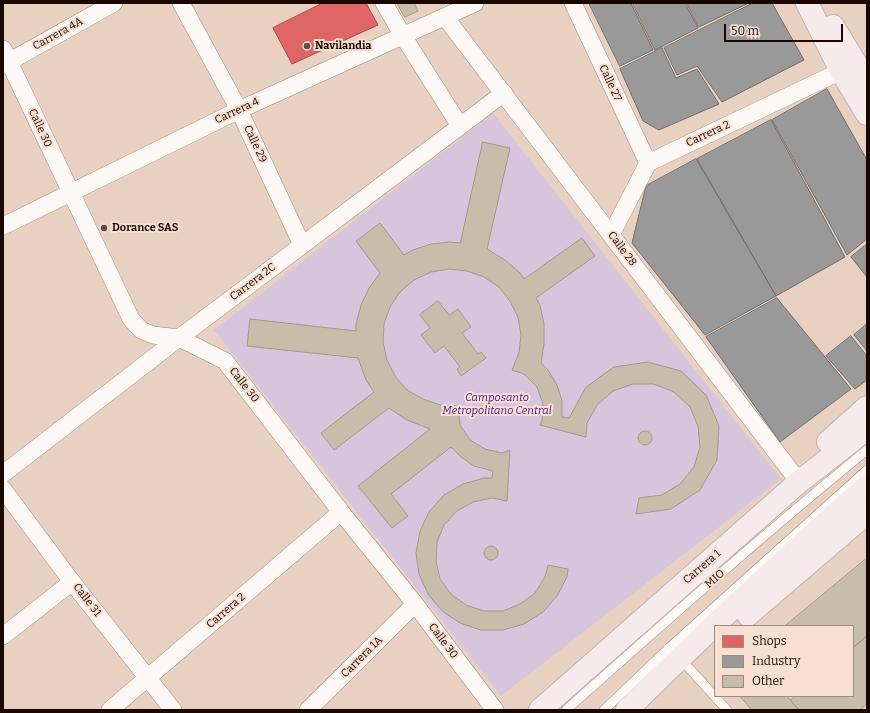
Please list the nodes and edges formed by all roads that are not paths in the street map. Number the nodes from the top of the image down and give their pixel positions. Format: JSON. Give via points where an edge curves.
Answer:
{"nodes":[{"id":1,"x":114,"y":3,"type":"edge"},
{"id":2,"x":181,"y":3,"type":"edge"},
{"id":3,"x":384,"y":3,"type":"edge"},
{"id":4,"x":475,"y":3,"type":"edge"},
{"id":5,"x":573,"y":3,"type":"edge"},
{"id":6,"x":806,"y":3,"type":"edge"},
{"id":7,"x":819,"y":3,"type":"edge"},
{"id":8,"x":445,"y":17,"type":"junction"},
{"id":9,"x":403,"y":36,"type":"junction"},
{"id":10,"x":5,"y":58,"type":"edge"},
{"id":11,"x":859,"y":73,"type":"edge"},
{"id":12,"x":504,"y":93,"type":"junction"},
{"id":13,"x":239,"y":110,"type":"junction"},
{"id":14,"x":867,"y":114,"type":"edge"},
{"id":15,"x":460,"y":126,"type":"junction"},
{"id":16,"x":648,"y":163,"type":"junction"},
{"id":17,"x":71,"y":193,"type":"junction"},
{"id":18,"x":3,"y":226,"type":"edge"},
{"id":19,"x":611,"y":235,"type":"junction"},
{"id":20,"x":302,"y":245,"type":"junction"},
{"id":21,"x":179,"y":338,"type":"junction"},
{"id":22,"x":867,"y":407,"type":"edge"},
{"id":23,"x":867,"y":429,"type":"edge"},
{"id":24,"x":867,"y":450,"type":"edge"},
{"id":25,"x":867,"y":470,"type":"edge"},
{"id":26,"x":3,"y":474,"type":"edge"},
{"id":27,"x":799,"y":482,"type":"junction"},
{"id":28,"x":867,"y":486,"type":"edge"},
{"id":29,"x":3,"y":488,"type":"edge"},
{"id":30,"x":341,"y":512,"type":"junction"},
{"id":31,"x":867,"y":513,"type":"edge"},
{"id":32,"x":72,"y":582,"type":"junction"},
{"id":33,"x":415,"y":604,"type":"junction"},
{"id":34,"x":716,"y":625,"type":"edge"},
{"id":35,"x":737,"y":625,"type":"edge"},
{"id":36,"x":714,"y":626,"type":"edge"},
{"id":37,"x":3,"y":636,"type":"edge"},
{"id":38,"x":714,"y":646,"type":"edge"},
{"id":39,"x":689,"y":668,"type":"junction"},
{"id":40,"x":147,"y":678,"type":"junction"},
{"id":41,"x":714,"y":696,"type":"edge"},
{"id":42,"x":715,"y":697,"type":"edge"},
{"id":43,"x":110,"y":710,"type":"edge"},
{"id":44,"x":173,"y":710,"type":"edge"},
{"id":45,"x":308,"y":710,"type":"edge"},
{"id":46,"x":495,"y":710,"type":"edge"},
{"id":47,"x":540,"y":710,"type":"edge"},
{"id":48,"x":566,"y":710,"type":"edge"},
{"id":49,"x":604,"y":710,"type":"edge"},
{"id":50,"x":628,"y":710,"type":"edge"},
{"id":51,"x":727,"y":710,"type":"edge"}],
"edges":[{"from":1,"to":10,"type":"street","name":"Carrera 4A"},
{"from":2,"to":13,"type":"street","name":"Calle 29"},
{"from":3,"to":9,"type":"street"},
{"from":4,"to":8,"type":"street","name":"Carrera 4"},
{"from":5,"to":16,"type":"street","name":"Calle 27"},
{"from":6,"to":11,"type":"main road"},
{"from":7,"to":11,"type":"main road"},
{"from":8,"to":9,"type":"street","name":"Carrera 4"},
{"from":8,"to":12,"type":"street","name":"Calle 28"},
{"from":9,"to":13,"type":"street","name":"Carrera 4"},
{"from":9,"to":15,"type":"street"},
{"from":10,"to":17,"type":"street","name":"Calle 30"},
{"from":11,"to":14,"type":"main road"},
{"from":11,"to":16,"type":"street","name":"Carrera 2"},
{"from":12,"to":15,"type":"street","name":"Carrera 2C"},
{"from":12,"to":19,"type":"street","name":"Calle 28"},
{"from":13,"to":17,"type":"street","name":"Carrera 4"},
{"from":13,"to":20,"type":"street","name":"Calle 29"},
{"from":15,"to":20,"type":"street","name":"Carrera 2C"},
{"from":16,"to":19,"type":"street"},
{"from":17,"to":18,"type":"street","name":"Carrera 4"},
{"from":17,"to":21,"type":"street","name":"Calle 30","via":[[131,319],[141,330],[152,335]]},
{"from":19,"to":27,"type":"street","name":"Calle 28"},
{"from":20,"to":21,"type":"street","name":"Carrera 2C"},
{"from":21,"to":26,"type":"street","name":"Carrera 2C"},
{"from":21,"to":30,"type":"street","name":"Calle 30","via":[[225,361]]},
{"from":22,"to":27,"type":"main road","via":[[827,443]]},
{"from":23,"to":27,"type":"main road","name":"Carrera 1"},
{"from":24,"to":48,"type":"lane","name":"MIO","via":[[726,569]]},
{"from":25,"to":49,"type":"lane","name":"MIO"},
{"from":27,"to":47,"type":"main road","name":"Carrera 1"},
{"from":28,"to":34,"type":"main road"},
{"from":29,"to":32,"type":"street","name":"Calle 31"},
{"from":30,"to":33,"type":"street","name":"Calle 30"},
{"from":30,"to":40,"type":"street","name":"Carrera 2"},
{"from":31,"to":35,"type":"main road"},
{"from":32,"to":37,"type":"street"},
{"from":32,"to":40,"type":"street","name":"Calle 31"},
{"from":33,"to":45,"type":"street","name":"Carrera 1A"},
{"from":33,"to":46,"type":"street","name":"Calle 30"},
{"from":36,"to":50,"type":"main road"},
{"from":38,"to":39,"type":"main road"},
{"from":39,"to":41,"type":"lane"},
{"from":39,"to":50,"type":"main road"},
{"from":40,"to":43,"type":"street","name":"Carrera 2"},
{"from":40,"to":44,"type":"street","name":"Calle 31"},
{"from":42,"to":51,"type":"lane"}]}
